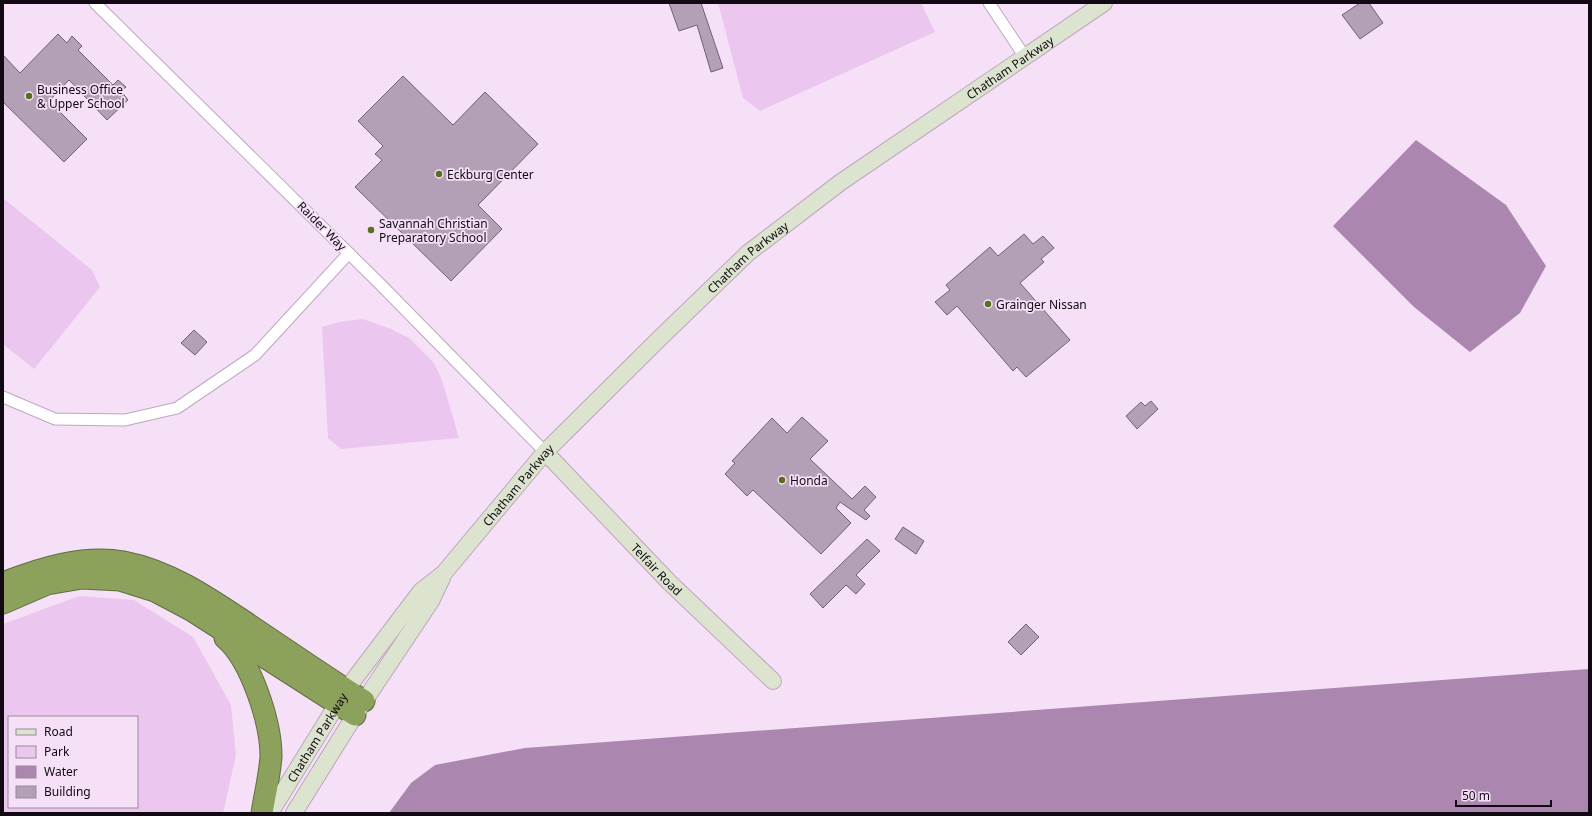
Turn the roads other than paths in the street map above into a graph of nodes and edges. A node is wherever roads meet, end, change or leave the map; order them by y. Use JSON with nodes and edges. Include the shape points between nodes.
{"nodes":[{"id":1,"x":95,"y":3,"type":"edge"},
{"id":2,"x":989,"y":3,"type":"edge"},
{"id":3,"x":1104,"y":3,"type":"edge"},
{"id":4,"x":1026,"y":57,"type":"junction"},
{"id":5,"x":349,"y":253,"type":"junction"},
{"id":6,"x":3,"y":397,"type":"edge"},
{"id":7,"x":545,"y":452,"type":"junction"},
{"id":8,"x":444,"y":572,"type":"junction"},
{"id":9,"x":3,"y":582,"type":"edge"},
{"id":10,"x":3,"y":603,"type":"edge"},
{"id":11,"x":191,"y":610,"type":"junction"},
{"id":12,"x":773,"y":681,"type":"dead end"},
{"id":13,"x":342,"y":697,"type":"junction"},
{"id":14,"x":359,"y":708,"type":"junction"},
{"id":15,"x":262,"y":813,"type":"edge"},
{"id":16,"x":270,"y":813,"type":"edge"},
{"id":17,"x":294,"y":813,"type":"edge"}],
"edges":[{"from":1,"to":5,"type":"street","name":"Raider Way"},
{"from":2,"to":4,"type":"street"},
{"from":3,"to":4,"type":"main road","name":"Chatham Parkway"},
{"from":4,"to":7,"type":"main road","name":"Chatham Parkway","via":[[841,182],[748,253]]},
{"from":5,"to":6,"type":"street","via":[[255,355],[177,408],[125,420],[55,419]]},
{"from":5,"to":7,"type":"street","name":"Raider Way"},
{"from":7,"to":8,"type":"main road","name":"Chatham Parkway"},
{"from":7,"to":12,"type":"main road","name":"Telfair Road","via":[[669,582]]},
{"from":8,"to":13,"type":"main road","name":"Chatham Parkway","via":[[421,591]]},
{"from":8,"to":14,"type":"main road","name":"Chatham Parkway","via":[[431,601]]},
{"from":9,"to":13,"type":"highway","via":[[47,567],[98,560],[124,562],[155,571],[215,602]]},
{"from":10,"to":11,"type":"highway","via":[[47,584],[82,578],[120,580],[134,584],[155,591]]},
{"from":11,"to":13,"type":"highway"},
{"from":11,"to":15,"type":"highway","via":[[228,640],[246,666],[265,711],[271,755]]},
{"from":13,"to":14,"type":"highway"},
{"from":13,"to":16,"type":"main road","name":"Chatham Parkway"},
{"from":14,"to":17,"type":"main road","name":"Chatham Parkway"}]}
